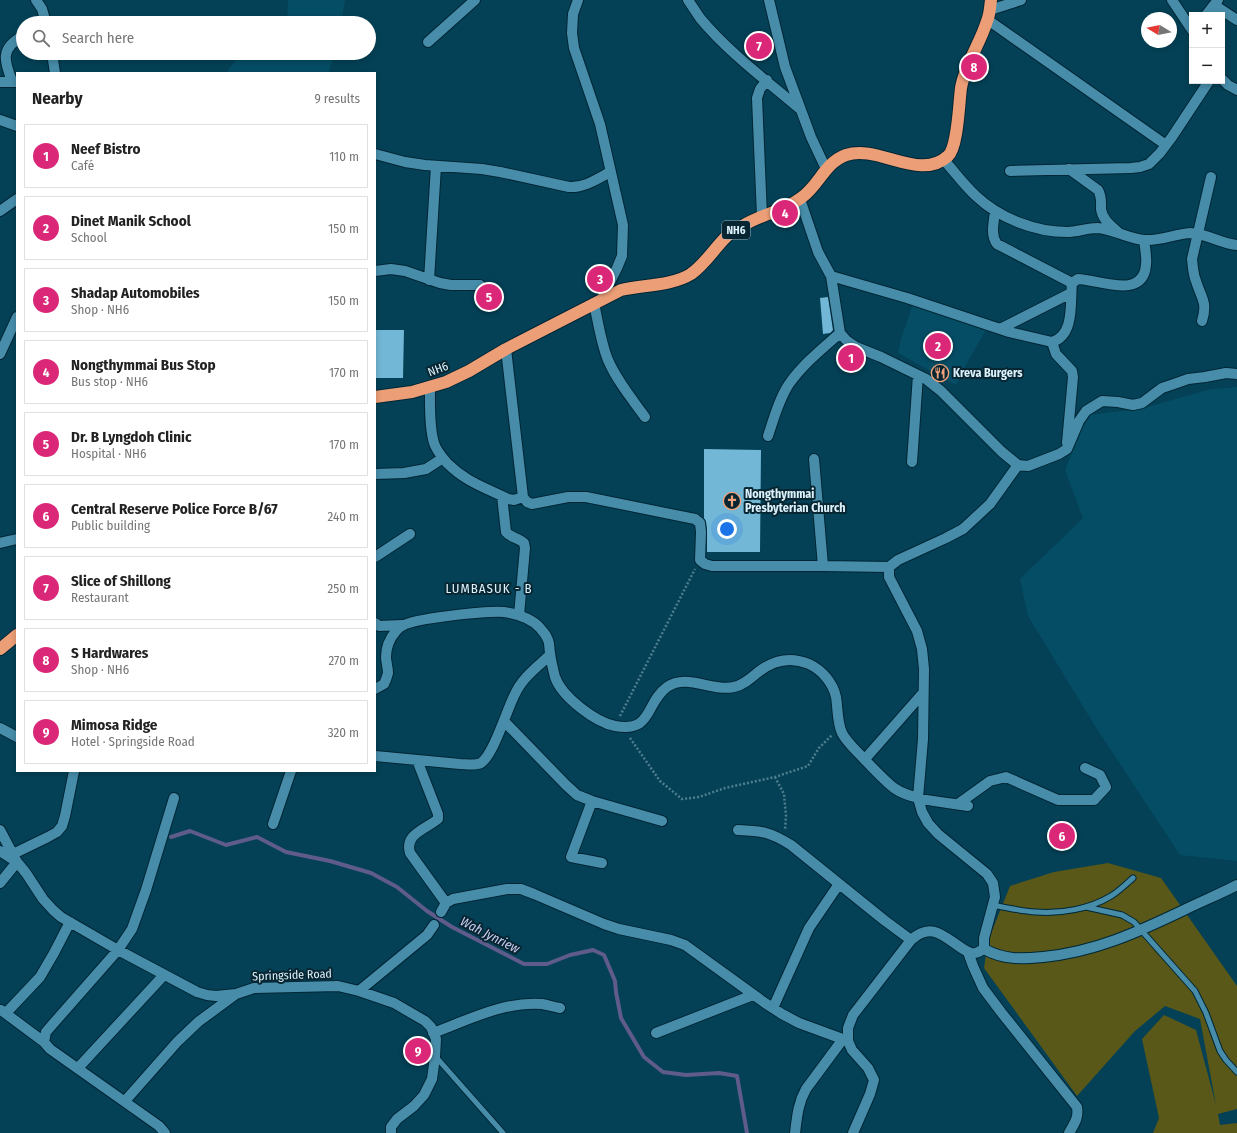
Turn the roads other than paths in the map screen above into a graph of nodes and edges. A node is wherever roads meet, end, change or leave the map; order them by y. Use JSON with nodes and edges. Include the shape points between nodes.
{"nodes":[{"id":1,"x":36,"y":0,"type":"edge"},
{"id":2,"x":475,"y":0,"type":"edge"},
{"id":3,"x":578,"y":0,"type":"edge"},
{"id":4,"x":688,"y":0,"type":"edge"},
{"id":5,"x":769,"y":0,"type":"edge"},
{"id":6,"x":1021,"y":0,"type":"edge"},
{"id":7,"x":1172,"y":0,"type":"edge"},
{"id":8,"x":1216,"y":2,"type":"edge"},
{"id":9,"x":990,"y":10,"type":"edge"},
{"id":10,"x":1208,"y":12,"type":"edge"},
{"id":11,"x":44,"y":16,"type":"edge"},
{"id":12,"x":1237,"y":20,"type":"edge"},
{"id":13,"x":1189,"y":26,"type":"edge"},
{"id":14,"x":16,"y":40,"type":"edge"},
{"id":15,"x":428,"y":42,"type":"dead end"},
{"id":16,"x":53,"y":60,"type":"edge"},
{"id":17,"x":55,"y":72,"type":"edge"},
{"id":18,"x":767,"y":80,"type":"junction"},
{"id":19,"x":14,"y":81,"type":"edge"},
{"id":20,"x":0,"y":82,"type":"edge"},
{"id":21,"x":1225,"y":82,"type":"edge"},
{"id":22,"x":1207,"y":84,"type":"edge"},
{"id":23,"x":1237,"y":90,"type":"edge"},
{"id":24,"x":801,"y":110,"type":"junction"},
{"id":25,"x":0,"y":120,"type":"edge"},
{"id":26,"x":16,"y":126,"type":"edge"},
{"id":27,"x":1166,"y":145,"type":"junction"},
{"id":28,"x":376,"y":154,"type":"edge"},
{"id":29,"x":943,"y":159,"type":"junction"},
{"id":30,"x":436,"y":166,"type":"junction"},
{"id":31,"x":826,"y":169,"type":"junction"},
{"id":32,"x":1069,"y":169,"type":"junction"},
{"id":33,"x":1010,"y":171,"type":"dead end"},
{"id":34,"x":610,"y":172,"type":"junction"},
{"id":35,"x":1211,"y":177,"type":"dead end"},
{"id":36,"x":16,"y":199,"type":"edge"},
{"id":37,"x":800,"y":199,"type":"junction"},
{"id":38,"x":0,"y":211,"type":"edge"},
{"id":39,"x":995,"y":211,"type":"junction"},
{"id":40,"x":762,"y":216,"type":"junction"},
{"id":41,"x":1119,"y":233,"type":"junction"},
{"id":42,"x":1199,"y":234,"type":"junction"},
{"id":43,"x":1144,"y":240,"type":"junction"},
{"id":44,"x":1237,"y":245,"type":"edge"},
{"id":45,"x":376,"y":271,"type":"edge"},
{"id":46,"x":831,"y":276,"type":"junction"},
{"id":47,"x":429,"y":280,"type":"junction"},
{"id":48,"x":480,"y":285,"type":"dead end"},
{"id":49,"x":1072,"y":288,"type":"junction"},
{"id":50,"x":598,"y":302,"type":"junction"},
{"id":51,"x":16,"y":319,"type":"edge"},
{"id":52,"x":1202,"y":321,"type":"dead end"},
{"id":53,"x":1000,"y":329,"type":"junction"},
{"id":54,"x":840,"y":333,"type":"junction"},
{"id":55,"x":1052,"y":342,"type":"junction"},
{"id":56,"x":506,"y":349,"type":"junction"},
{"id":57,"x":0,"y":354,"type":"edge"},
{"id":58,"x":1237,"y":374,"type":"edge"},
{"id":59,"x":918,"y":375,"type":"junction"},
{"id":60,"x":430,"y":387,"type":"junction"},
{"id":61,"x":376,"y":397,"type":"edge"},
{"id":62,"x":645,"y":417,"type":"dead end"},
{"id":63,"x":768,"y":436,"type":"dead end"},
{"id":64,"x":1067,"y":449,"type":"junction"},
{"id":65,"x":443,"y":458,"type":"junction"},
{"id":66,"x":814,"y":459,"type":"dead end"},
{"id":67,"x":912,"y":462,"type":"dead end"},
{"id":68,"x":1018,"y":465,"type":"junction"},
{"id":69,"x":376,"y":474,"type":"edge"},
{"id":70,"x":502,"y":496,"type":"junction"},
{"id":71,"x":523,"y":497,"type":"junction"},
{"id":72,"x":410,"y":534,"type":"dead end"},
{"id":73,"x":16,"y":539,"type":"edge"},
{"id":74,"x":0,"y":543,"type":"edge"},
{"id":75,"x":376,"y":556,"type":"edge"},
{"id":76,"x":824,"y":566,"type":"junction"},
{"id":77,"x":889,"y":568,"type":"junction"},
{"id":78,"x":519,"y":615,"type":"junction"},
{"id":79,"x":376,"y":624,"type":"edge"},
{"id":80,"x":402,"y":625,"type":"junction"},
{"id":81,"x":16,"y":636,"type":"edge"},
{"id":82,"x":0,"y":649,"type":"edge"},
{"id":83,"x":550,"y":655,"type":"junction"},
{"id":84,"x":376,"y":688,"type":"edge"},
{"id":85,"x":923,"y":693,"type":"junction"},
{"id":86,"x":504,"y":721,"type":"junction"},
{"id":87,"x":0,"y":728,"type":"edge"},
{"id":88,"x":16,"y":736,"type":"edge"},
{"id":89,"x":376,"y":756,"type":"edge"},
{"id":90,"x":865,"y":759,"type":"junction"},
{"id":91,"x":417,"y":760,"type":"junction"},
{"id":92,"x":1085,"y":768,"type":"dead end"},
{"id":93,"x":74,"y":772,"type":"edge"},
{"id":94,"x":291,"y":772,"type":"edge"},
{"id":95,"x":174,"y":798,"type":"dead end"},
{"id":96,"x":918,"y":798,"type":"junction"},
{"id":97,"x":592,"y":801,"type":"junction"},
{"id":98,"x":662,"y":821,"type":"dead end"},
{"id":99,"x":273,"y":824,"type":"dead end"},
{"id":100,"x":0,"y":830,"type":"edge"},
{"id":101,"x":738,"y":830,"type":"dead end"},
{"id":102,"x":0,"y":851,"type":"edge"},
{"id":103,"x":15,"y":858,"type":"junction"},
{"id":104,"x":602,"y":863,"type":"dead end"},
{"id":105,"x":1133,"y":878,"type":"dead end"},
{"id":106,"x":0,"y":883,"type":"edge"},
{"id":107,"x":839,"y":884,"type":"junction"},
{"id":108,"x":1237,"y":885,"type":"edge"},
{"id":109,"x":993,"y":904,"type":"junction"},
{"id":110,"x":1086,"y":907,"type":"junction"},
{"id":111,"x":70,"y":922,"type":"junction"},
{"id":112,"x":434,"y":925,"type":"dead end"},
{"id":113,"x":1141,"y":930,"type":"junction"},
{"id":114,"x":911,"y":940,"type":"junction"},
{"id":115,"x":984,"y":949,"type":"junction"},
{"id":116,"x":118,"y":950,"type":"junction"},
{"id":117,"x":968,"y":952,"type":"junction"},
{"id":118,"x":164,"y":975,"type":"junction"},
{"id":119,"x":359,"y":991,"type":"junction"},
{"id":120,"x":236,"y":994,"type":"junction"},
{"id":121,"x":753,"y":995,"type":"junction"},
{"id":122,"x":560,"y":1008,"type":"dead end"},
{"id":123,"x":773,"y":1008,"type":"junction"},
{"id":124,"x":3,"y":1011,"type":"edge"},
{"id":125,"x":433,"y":1033,"type":"junction"},
{"id":126,"x":656,"y":1033,"type":"dead end"},
{"id":127,"x":845,"y":1040,"type":"junction"},
{"id":128,"x":44,"y":1042,"type":"junction"},
{"id":129,"x":435,"y":1057,"type":"junction"},
{"id":130,"x":78,"y":1068,"type":"junction"},
{"id":131,"x":1237,"y":1072,"type":"edge"},
{"id":132,"x":125,"y":1101,"type":"junction"},
{"id":133,"x":159,"y":1131,"type":"edge"},
{"id":134,"x":391,"y":1133,"type":"edge"},
{"id":135,"x":504,"y":1133,"type":"edge"},
{"id":136,"x":795,"y":1133,"type":"edge"},
{"id":137,"x":852,"y":1133,"type":"edge"},
{"id":138,"x":1069,"y":1133,"type":"edge"}],
"edges":[{"from":1,"to":11,"type":"street"},
{"from":2,"to":15,"type":"street"},
{"from":3,"to":34,"type":"street","via":[[572,33],[574,48],[600,124]]},
{"from":4,"to":18,"type":"street","via":[[717,35]]},
{"from":5,"to":24,"type":"street","via":[[785,67]]},
{"from":6,"to":9,"type":"street"},
{"from":7,"to":13,"type":"street"},
{"from":8,"to":10,"type":"street"},
{"from":8,"to":12,"type":"street"},
{"from":9,"to":27,"type":"street"},
{"from":9,"to":29,"type":"highway","via":[[964,75],[954,143],[950,154]]},
{"from":14,"to":19,"type":"street","via":[[5,54],[6,67]]},
{"from":16,"to":17,"type":"street"},
{"from":18,"to":24,"type":"street"},
{"from":18,"to":40,"type":"street","via":[[760,89],[758,98]]},
{"from":19,"to":20,"type":"street"},
{"from":21,"to":23,"type":"street"},
{"from":22,"to":27,"type":"street"},
{"from":24,"to":31,"type":"street"},
{"from":25,"to":26,"type":"street"},
{"from":27,"to":32,"type":"street","via":[[1149,164],[1140,167]]},
{"from":28,"to":30,"type":"street","via":[[405,162]]},
{"from":29,"to":31,"type":"highway","name":"NH6","number":"NH6","via":[[930,164],[912,164],[861,153],[847,155]]},
{"from":29,"to":39,"type":"street","via":[[975,196]]},
{"from":30,"to":34,"type":"street","via":[[482,169],[576,188]]},
{"from":30,"to":47,"type":"street"},
{"from":31,"to":37,"type":"highway","name":"NH6","number":"NH6","via":[[810,192]]},
{"from":32,"to":33,"type":"street"},
{"from":32,"to":41,"type":"street","via":[[1098,190],[1101,195],[1103,217]]},
{"from":34,"to":50,"type":"street","via":[[623,225],[622,256]]},
{"from":35,"to":42,"type":"street"},
{"from":36,"to":38,"type":"street"},
{"from":37,"to":40,"type":"highway","name":"NH6","number":"NH6"},
{"from":37,"to":46,"type":"street","via":[[818,252]]},
{"from":39,"to":41,"type":"street","via":[[1015,221],[1048,230],[1067,232],[1098,228]]},
{"from":39,"to":49,"type":"street","via":[[992,235],[997,244]]},
{"from":40,"to":50,"type":"highway","name":"NH6","number":"NH6","via":[[727,236],[703,264],[690,274],[673,281],[621,290]]},
{"from":41,"to":43,"type":"street"},
{"from":42,"to":43,"type":"street","via":[[1189,233]]},
{"from":42,"to":44,"type":"street"},
{"from":42,"to":52,"type":"street","via":[[1192,259],[1196,283],[1204,302]]},
{"from":43,"to":49,"type":"street","via":[[1147,264],[1139,282],[1121,286],[1078,279]]},
{"from":45,"to":47,"type":"street","via":[[405,271]]},
{"from":46,"to":53,"type":"street"},
{"from":46,"to":54,"type":"street"},
{"from":47,"to":48,"type":"street","via":[[440,284]]},
{"from":49,"to":53,"type":"street"},
{"from":49,"to":55,"type":"street","via":[[1068,324],[1062,336]]},
{"from":50,"to":56,"type":"highway","name":"NH6","number":"NH6"},
{"from":50,"to":62,"type":"street","via":[[603,344],[608,359],[615,375]]},
{"from":51,"to":57,"type":"street"},
{"from":53,"to":55,"type":"street"},
{"from":54,"to":59,"type":"street","via":[[856,348]]},
{"from":54,"to":63,"type":"street","via":[[811,359],[789,385]]},
{"from":55,"to":64,"type":"street","via":[[1056,354],[1072,371],[1073,377]]},
{"from":56,"to":60,"type":"highway","name":"NH6","number":"NH6","via":[[469,371]]},
{"from":56,"to":71,"type":"street"},
{"from":58,"to":64,"type":"street","via":[[1226,373],[1188,379],[1162,388],[1142,403],[1134,405],[1102,402],[1086,411]]},
{"from":59,"to":67,"type":"street"},
{"from":59,"to":68,"type":"street","via":[[941,391]]},
{"from":60,"to":61,"type":"highway","name":"NH6","number":"NH6"},
{"from":60,"to":65,"type":"street","via":[[432,434],[434,444]]},
{"from":64,"to":68,"type":"street","via":[[1028,466]]},
{"from":65,"to":69,"type":"street","via":[[418,471]]},
{"from":65,"to":70,"type":"street","via":[[463,477]]},
{"from":66,"to":76,"type":"street"},
{"from":68,"to":77,"type":"street","via":[[990,504],[963,529],[898,560]]},
{"from":70,"to":71,"type":"street","via":[[514,500]]},
{"from":70,"to":78,"type":"street","via":[[506,532],[522,541],[525,548]]},
{"from":71,"to":76,"type":"street","via":[[532,504],[568,497],[586,497],[695,519],[700,523],[700,560],[712,566]]},
{"from":72,"to":75,"type":"street"},
{"from":73,"to":74,"type":"street"},
{"from":76,"to":77,"type":"street"},
{"from":77,"to":85,"type":"street","via":[[889,577],[916,631],[922,649]]},
{"from":78,"to":80,"type":"street","via":[[504,612],[474,613]]},
{"from":78,"to":83,"type":"street","via":[[540,628],[548,639]]},
{"from":79,"to":80,"type":"street","via":[[379,626]]},
{"from":80,"to":84,"type":"street","via":[[394,633],[387,647],[388,675],[384,684]]},
{"from":81,"to":82,"type":"highway"},
{"from":83,"to":86,"type":"street","via":[[524,680],[515,693]]},
{"from":83,"to":90,"type":"street","via":[[556,678],[573,702],[604,723],[627,727],[639,725],[665,688],[674,683],[731,688],[740,686],[774,662],[796,661],[809,664],[821,672],[830,683],[836,696],[843,734]]},
{"from":85,"to":90,"type":"street"},
{"from":85,"to":96,"type":"street","via":[[923,739]]},
{"from":86,"to":91,"type":"street","via":[[489,754],[481,763],[473,765]]},
{"from":86,"to":97,"type":"street","via":[[566,785],[577,795]]},
{"from":87,"to":88,"type":"street"},
{"from":89,"to":91,"type":"street"},
{"from":90,"to":96,"type":"street","via":[[894,787]]},
{"from":91,"to":121,"type":"street","via":[[438,819],[413,835],[409,848],[443,907],[452,899],[507,889],[521,889],[604,924],[685,945]]},
{"from":92,"to":96,"type":"street","via":[[1100,775],[1106,787],[1094,800],[1058,800],[1006,777],[990,781],[963,805]]},
{"from":93,"to":103,"type":"street","via":[[62,826],[57,832]]},
{"from":94,"to":99,"type":"street"},
{"from":95,"to":116,"type":"street","via":[[132,929]]},
{"from":96,"to":109,"type":"street","via":[[928,823],[987,874],[993,884]]},
{"from":97,"to":98,"type":"street"},
{"from":97,"to":104,"type":"street","via":[[571,857]]},
{"from":100,"to":103,"type":"street"},
{"from":101,"to":107,"type":"street","via":[[763,831],[776,836]]},
{"from":102,"to":103,"type":"street","name":"Springside Road"},
{"from":103,"to":106,"type":"street"},
{"from":103,"to":111,"type":"street","name":"Springside Road","via":[[48,904]]},
{"from":105,"to":110,"type":"lane","via":[[1101,902]]},
{"from":107,"to":114,"type":"street"},
{"from":107,"to":123,"type":"street","via":[[809,928]]},
{"from":108,"to":113,"type":"street"},
{"from":109,"to":110,"type":"lane","via":[[1037,913]]},
{"from":109,"to":115,"type":"street","via":[[984,938]]},
{"from":110,"to":113,"type":"lane","via":[[1122,915]]},
{"from":111,"to":116,"type":"street","name":"Springside Road"},
{"from":111,"to":124,"type":"street","via":[[40,977]]},
{"from":112,"to":119,"type":"street","via":[[427,935]]},
{"from":113,"to":115,"type":"street","via":[[1088,950],[1053,956],[1009,958],[994,955]]},
{"from":113,"to":131,"type":"lane","via":[[1195,991],[1220,1051]]},
{"from":114,"to":117,"type":"street","via":[[926,931],[936,932]]},
{"from":114,"to":127,"type":"street","via":[[853,1015]]},
{"from":115,"to":117,"type":"street","via":[[975,953]]},
{"from":116,"to":118,"type":"street","name":"Springside Road"},
{"from":116,"to":128,"type":"street","via":[[46,1032]]},
{"from":117,"to":138,"type":"street","via":[[983,988],[1077,1108],[1078,1114]]},
{"from":118,"to":120,"type":"street","name":"Springside Road","via":[[207,995]]},
{"from":118,"to":130,"type":"street"},
{"from":119,"to":120,"type":"street","name":"Springside Road","via":[[338,986],[319,986],[254,988]]},
{"from":119,"to":125,"type":"street","name":"Springside Road","via":[[409,1011],[425,1021]]},
{"from":120,"to":132,"type":"street","via":[[198,1022],[178,1041]]},
{"from":121,"to":123,"type":"street"},
{"from":121,"to":126,"type":"street"},
{"from":122,"to":125,"type":"street","via":[[543,1004],[518,1004]]},
{"from":123,"to":127,"type":"street","via":[[799,1023]]},
{"from":124,"to":128,"type":"street"},
{"from":125,"to":129,"type":"street","via":[[436,1039]]},
{"from":127,"to":136,"type":"street","via":[[801,1097]]},
{"from":127,"to":137,"type":"street","via":[[868,1068],[874,1080]]},
{"from":128,"to":130,"type":"street"},
{"from":129,"to":134,"type":"street","via":[[432,1079],[424,1095],[397,1119],[391,1127]]},
{"from":129,"to":135,"type":"lane"},
{"from":130,"to":132,"type":"street"},
{"from":132,"to":133,"type":"street"}]}
